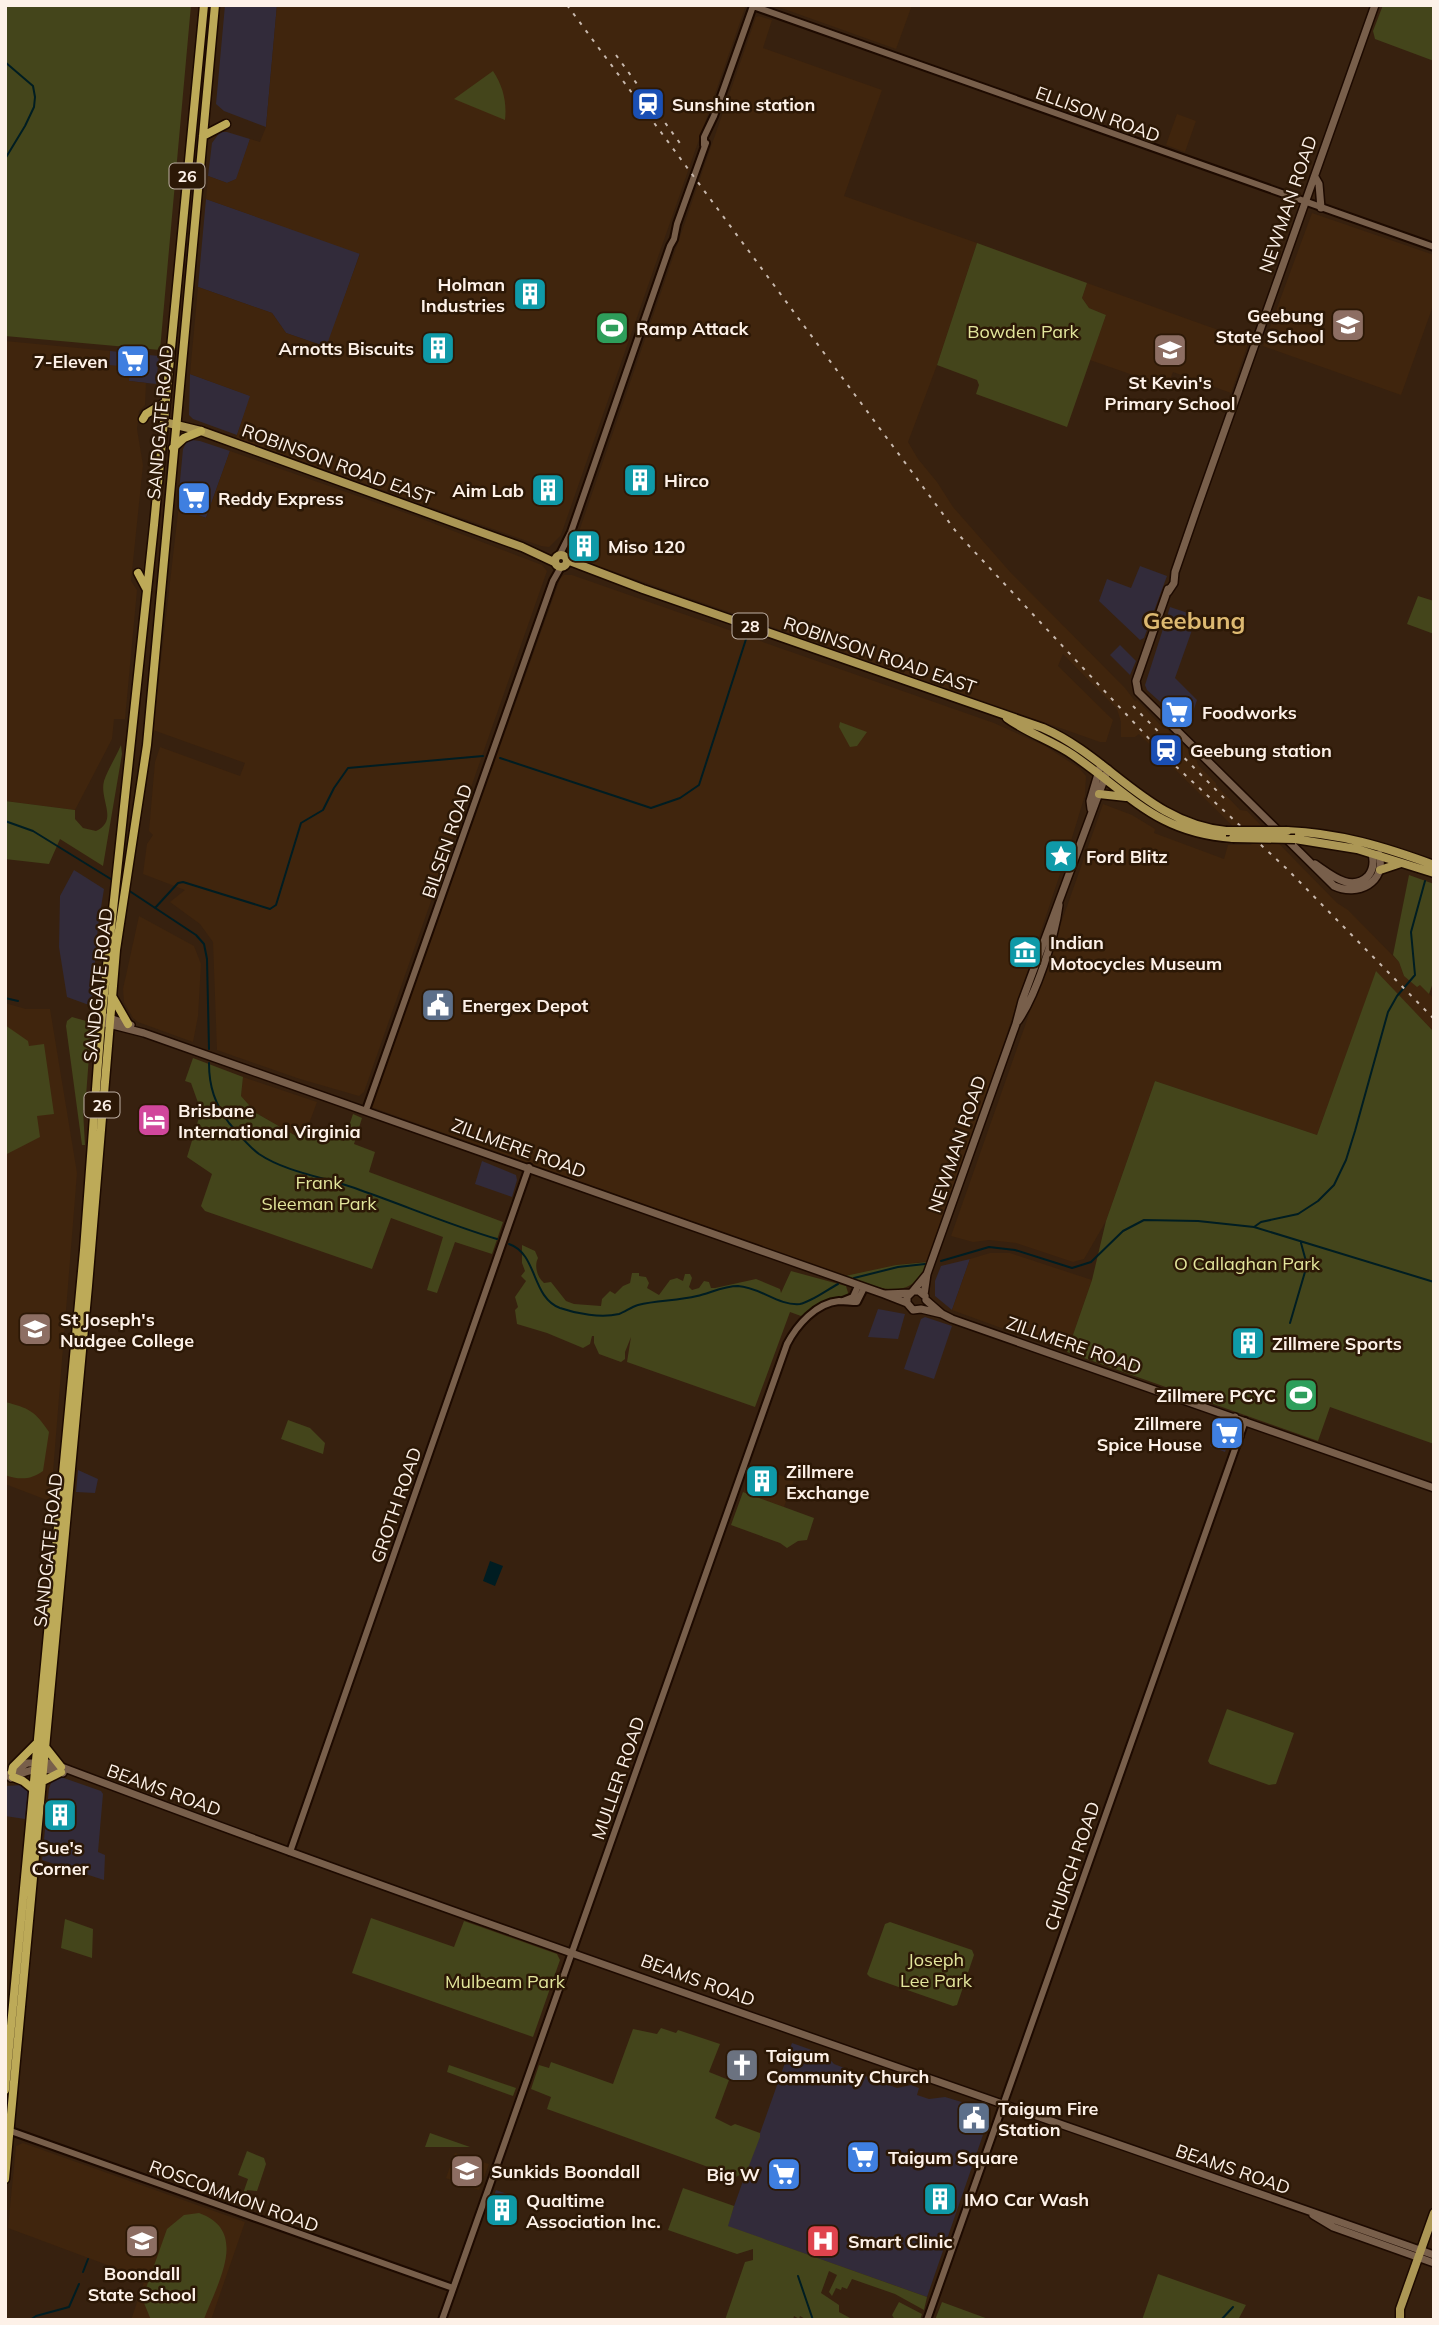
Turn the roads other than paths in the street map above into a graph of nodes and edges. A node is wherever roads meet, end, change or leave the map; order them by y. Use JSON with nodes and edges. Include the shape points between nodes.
{"nodes":[{"id":1,"x":204,"y":5,"type":"edge"},
{"id":2,"x":215,"y":5,"type":"edge"},
{"id":3,"x":1375,"y":5,"type":"edge"},
{"id":4,"x":753,"y":6,"type":"edge"},
{"id":5,"x":226,"y":124,"type":"dead end"},
{"id":6,"x":203,"y":136,"type":"junction"},
{"id":7,"x":1315,"y":177,"type":"junction"},
{"id":8,"x":1306,"y":202,"type":"junction"},
{"id":9,"x":1321,"y":208,"type":"junction"},
{"id":10,"x":1434,"y":247,"type":"edge"},
{"id":11,"x":166,"y":402,"type":"junction"},
{"id":12,"x":142,"y":419,"type":"dead end"},
{"id":13,"x":164,"y":422,"type":"junction"},
{"id":14,"x":176,"y":424,"type":"junction"},
{"id":15,"x":201,"y":431,"type":"junction"},
{"id":16,"x":173,"y":448,"type":"junction"},
{"id":17,"x":561,"y":561,"type":"junction"},
{"id":18,"x":138,"y":573,"type":"dead end"},
{"id":19,"x":147,"y":590,"type":"junction"},
{"id":20,"x":1004,"y":716,"type":"junction"},
{"id":21,"x":1105,"y":767,"type":"junction"},
{"id":22,"x":1101,"y":777,"type":"junction"},
{"id":23,"x":1099,"y":794,"type":"junction"},
{"id":24,"x":1126,"y":797,"type":"junction"},
{"id":25,"x":1091,"y":810,"type":"junction"},
{"id":26,"x":1370,"y":843,"type":"junction"},
{"id":27,"x":1376,"y":855,"type":"junction"},
{"id":28,"x":1307,"y":859,"type":"junction"},
{"id":29,"x":1401,"y":863,"type":"junction"},
{"id":30,"x":1434,"y":865,"type":"edge"},
{"id":31,"x":1380,"y":870,"type":"junction"},
{"id":32,"x":1434,"y":873,"type":"edge"},
{"id":33,"x":118,"y":897,"type":"junction"},
{"id":34,"x":112,"y":996,"type":"junction"},
{"id":35,"x":105,"y":1020,"type":"junction"},
{"id":36,"x":128,"y":1024,"type":"junction"},
{"id":37,"x":144,"y":1033,"type":"junction"},
{"id":38,"x":366,"y":1110,"type":"junction"},
{"id":39,"x":529,"y":1167,"type":"junction"},
{"id":40,"x":927,"y":1274,"type":"junction"},
{"id":41,"x":861,"y":1287,"type":"junction"},
{"id":42,"x":912,"y":1292,"type":"junction"},
{"id":43,"x":884,"y":1294,"type":"junction"},
{"id":44,"x":925,"y":1297,"type":"junction"},
{"id":45,"x":907,"y":1303,"type":"junction"},
{"id":46,"x":921,"y":1309,"type":"junction"},
{"id":47,"x":942,"y":1314,"type":"junction"},
{"id":48,"x":1235,"y":1418,"type":"junction"},
{"id":49,"x":1245,"y":1421,"type":"junction"},
{"id":50,"x":1240,"y":1436,"type":"junction"},
{"id":51,"x":1434,"y":1488,"type":"edge"},
{"id":52,"x":37,"y":1743,"type":"junction"},
{"id":53,"x":46,"y":1748,"type":"junction"},
{"id":54,"x":40,"y":1765,"type":"junction"},
{"id":55,"x":61,"y":1769,"type":"junction"},
{"id":56,"x":9,"y":1776,"type":"edge"},
{"id":57,"x":43,"y":1781,"type":"junction"},
{"id":58,"x":33,"y":1789,"type":"junction"},
{"id":59,"x":290,"y":1852,"type":"junction"},
{"id":60,"x":571,"y":1951,"type":"junction"},
{"id":61,"x":5,"y":2090,"type":"edge"},
{"id":62,"x":1003,"y":2104,"type":"junction"},
{"id":63,"x":8,"y":2130,"type":"edge"},
{"id":64,"x":5,"y":2179,"type":"edge"},
{"id":65,"x":1434,"y":2213,"type":"edge"},
{"id":66,"x":1419,"y":2254,"type":"junction"},
{"id":67,"x":1434,"y":2255,"type":"edge"},
{"id":68,"x":1434,"y":2263,"type":"edge"},
{"id":69,"x":453,"y":2288,"type":"junction"},
{"id":70,"x":1400,"y":2309,"type":"junction"},
{"id":71,"x":442,"y":2320,"type":"edge"},
{"id":72,"x":927,"y":2320,"type":"edge"},
{"id":73,"x":1393,"y":2320,"type":"edge"},
{"id":74,"x":1400,"y":2320,"type":"edge"}],
"edges":[{"from":1,"to":11,"type":"highway","name":"SANDGATE ROAD","number":"26"},
{"from":2,"to":6,"type":"highway","name":"SANDGATE ROAD","number":"26"},
{"from":3,"to":7,"type":"main road","name":"NEWMAN ROAD"},
{"from":4,"to":8,"type":"street","name":"ELLISON ROAD"},
{"from":4,"to":17,"type":"street","name":"BILSEN ROAD"},
{"from":5,"to":6,"type":"highway"},
{"from":6,"to":14,"type":"highway","name":"SANDGATE ROAD","number":"26"},
{"from":7,"to":8,"type":"main road","name":"NEWMAN ROAD"},
{"from":7,"to":9,"type":"main road"},
{"from":8,"to":9,"type":"street","name":"ELLISON ROAD"},
{"from":8,"to":28,"type":"main road","name":"NEWMAN ROAD","via":[[1136,687]]},
{"from":9,"to":10,"type":"street","name":"ELLISON ROAD"},
{"from":11,"to":12,"type":"highway"},
{"from":11,"to":13,"type":"highway","name":"SANDGATE ROAD","number":"26"},
{"from":13,"to":14,"type":"main road","name":"ROBINSON ROAD EAST","number":"28"},
{"from":13,"to":19,"type":"highway","name":"SANDGATE ROAD","number":"26"},
{"from":14,"to":15,"type":"main road","name":"ROBINSON ROAD EAST","number":"28"},
{"from":14,"to":16,"type":"highway","name":"SANDGATE ROAD","number":"26"},
{"from":15,"to":16,"type":"highway"},
{"from":15,"to":17,"type":"main road","name":"ROBINSON ROAD EAST","number":"28"},
{"from":16,"to":33,"type":"highway","name":"SANDGATE ROAD","number":"26","via":[[146,754],[125,880]]},
{"from":17,"to":20,"type":"main road","name":"ROBINSON ROAD EAST","number":"28"},
{"from":17,"to":38,"type":"street","name":"BILSEN ROAD"},
{"from":18,"to":19,"type":"highway"},
{"from":19,"to":33,"type":"highway","name":"SANDGATE ROAD","number":"26"},
{"from":20,"to":21,"type":"main road","name":"ROBINSON ROAD EAST","number":"28","via":[[1058,734]]},
{"from":20,"to":22,"type":"main road","name":"ROBINSON ROAD EAST","number":"28","via":[[1062,748]]},
{"from":21,"to":22,"type":"main road","name":"NEWMAN ROAD"},
{"from":21,"to":26,"type":"main road","name":"ROBINSON ROAD EAST","number":"28","bridge":true,"via":[[1174,818],[1199,827],[1333,835]]},
{"from":22,"to":23,"type":"main road","name":"NEWMAN ROAD"},
{"from":22,"to":24,"type":"main road","name":"ROBINSON ROAD EAST","number":"28"},
{"from":22,"to":25,"type":"main road","name":"NEWMAN ROAD"},
{"from":23,"to":24,"type":"main road"},
{"from":23,"to":25,"type":"main road","name":"NEWMAN ROAD"},
{"from":24,"to":27,"type":"main road","name":"ROBINSON ROAD EAST","number":"28","bridge":true,"via":[[1172,825],[1203,834],[1329,843]]},
{"from":25,"to":40,"type":"main road","name":"NEWMAN ROAD","via":[[1035,986],[1016,1024]]},
{"from":26,"to":27,"type":"main road"},
{"from":26,"to":30,"type":"main road","number":"28"},
{"from":27,"to":28,"type":"main road","via":[[1366,878],[1353,883],[1337,879]]},
{"from":27,"to":29,"type":"main road","number":"28"},
{"from":27,"to":31,"type":"main road"},
{"from":28,"to":31,"type":"main road","via":[[1330,884],[1345,891],[1368,886]]},
{"from":29,"to":31,"type":"main road"},
{"from":29,"to":32,"type":"main road","number":"28"},
{"from":33,"to":34,"type":"highway","name":"SANDGATE ROAD","number":"26"},
{"from":33,"to":35,"type":"highway","name":"SANDGATE ROAD","number":"26"},
{"from":34,"to":35,"type":"highway","name":"SANDGATE ROAD","number":"26"},
{"from":34,"to":36,"type":"highway"},
{"from":35,"to":36,"type":"main road","name":"ZILLMERE ROAD"},
{"from":35,"to":37,"type":"main road","name":"ZILLMERE ROAD"},
{"from":35,"to":52,"type":"highway","name":"SANDGATE ROAD","number":"26"},
{"from":35,"to":53,"type":"highway","name":"SANDGATE ROAD","number":"26","via":[[86,1311]]},
{"from":36,"to":37,"type":"main road","name":"ZILLMERE ROAD"},
{"from":37,"to":38,"type":"main road","name":"ZILLMERE ROAD"},
{"from":38,"to":39,"type":"main road","name":"ZILLMERE ROAD"},
{"from":39,"to":41,"type":"main road","name":"ZILLMERE ROAD"},
{"from":39,"to":59,"type":"street","name":"GROTH ROAD"},
{"from":40,"to":42,"type":"main road","name":"NEWMAN ROAD"},
{"from":40,"to":44,"type":"main road","name":"NEWMAN ROAD"},
{"from":41,"to":43,"type":"main road","name":"ZILLMERE ROAD"},
{"from":41,"to":60,"type":"street","name":"MULLER ROAD","via":[[857,1302],[822,1307],[802,1321],[785,1349]]},
{"from":42,"to":43,"type":"main road","name":"ZILLMERE ROAD"},
{"from":42,"to":44,"type":"main road"},
{"from":42,"to":45,"type":"main road"},
{"from":43,"to":45,"type":"main road","name":"ZILLMERE ROAD"},
{"from":44,"to":46,"type":"main road"},
{"from":44,"to":47,"type":"main road","name":"ZILLMERE ROAD"},
{"from":45,"to":46,"type":"main road","via":[[913,1310]]},
{"from":46,"to":47,"type":"main road","name":"ZILLMERE ROAD"},
{"from":47,"to":48,"type":"main road","name":"ZILLMERE ROAD"},
{"from":48,"to":49,"type":"main road","name":"ZILLMERE ROAD"},
{"from":48,"to":50,"type":"main road"},
{"from":49,"to":50,"type":"street","name":"CHURCH ROAD"},
{"from":49,"to":51,"type":"main road","name":"ZILLMERE ROAD"},
{"from":50,"to":62,"type":"street","name":"CHURCH ROAD"},
{"from":52,"to":54,"type":"highway","name":"SANDGATE ROAD","number":"26"},
{"from":52,"to":56,"type":"highway"},
{"from":53,"to":54,"type":"highway","name":"SANDGATE ROAD","number":"26"},
{"from":53,"to":55,"type":"highway"},
{"from":54,"to":55,"type":"main road","name":"BEAMS ROAD"},
{"from":54,"to":56,"type":"main road","via":[[27,1763]]},
{"from":54,"to":57,"type":"highway","name":"SANDGATE ROAD","number":"26"},
{"from":54,"to":58,"type":"highway","name":"SANDGATE ROAD","number":"26"},
{"from":55,"to":57,"type":"highway"},
{"from":55,"to":59,"type":"main road","name":"BEAMS ROAD"},
{"from":56,"to":58,"type":"highway"},
{"from":57,"to":63,"type":"highway","name":"SANDGATE ROAD","number":"26"},
{"from":58,"to":61,"type":"highway","name":"SANDGATE ROAD","number":"26"},
{"from":59,"to":60,"type":"main road","name":"BEAMS ROAD"},
{"from":60,"to":62,"type":"main road","name":"BEAMS ROAD"},
{"from":60,"to":69,"type":"street","name":"MULLER ROAD"},
{"from":62,"to":66,"type":"main road","name":"BEAMS ROAD","via":[[1309,2213],[1333,2227]]},
{"from":62,"to":72,"type":"street","name":"CHURCH ROAD"},
{"from":63,"to":64,"type":"highway","name":"SANDGATE ROAD","number":"26"},
{"from":63,"to":69,"type":"street","name":"ROSCOMMON ROAD"},
{"from":65,"to":66,"type":"main road"},
{"from":66,"to":67,"type":"main road","name":"BEAMS ROAD"},
{"from":66,"to":68,"type":"main road","name":"BEAMS ROAD"},
{"from":66,"to":70,"type":"main road"},
{"from":69,"to":71,"type":"street","name":"MULLER ROAD"},
{"from":70,"to":73,"type":"main road"},
{"from":70,"to":74,"type":"main road"}]}
